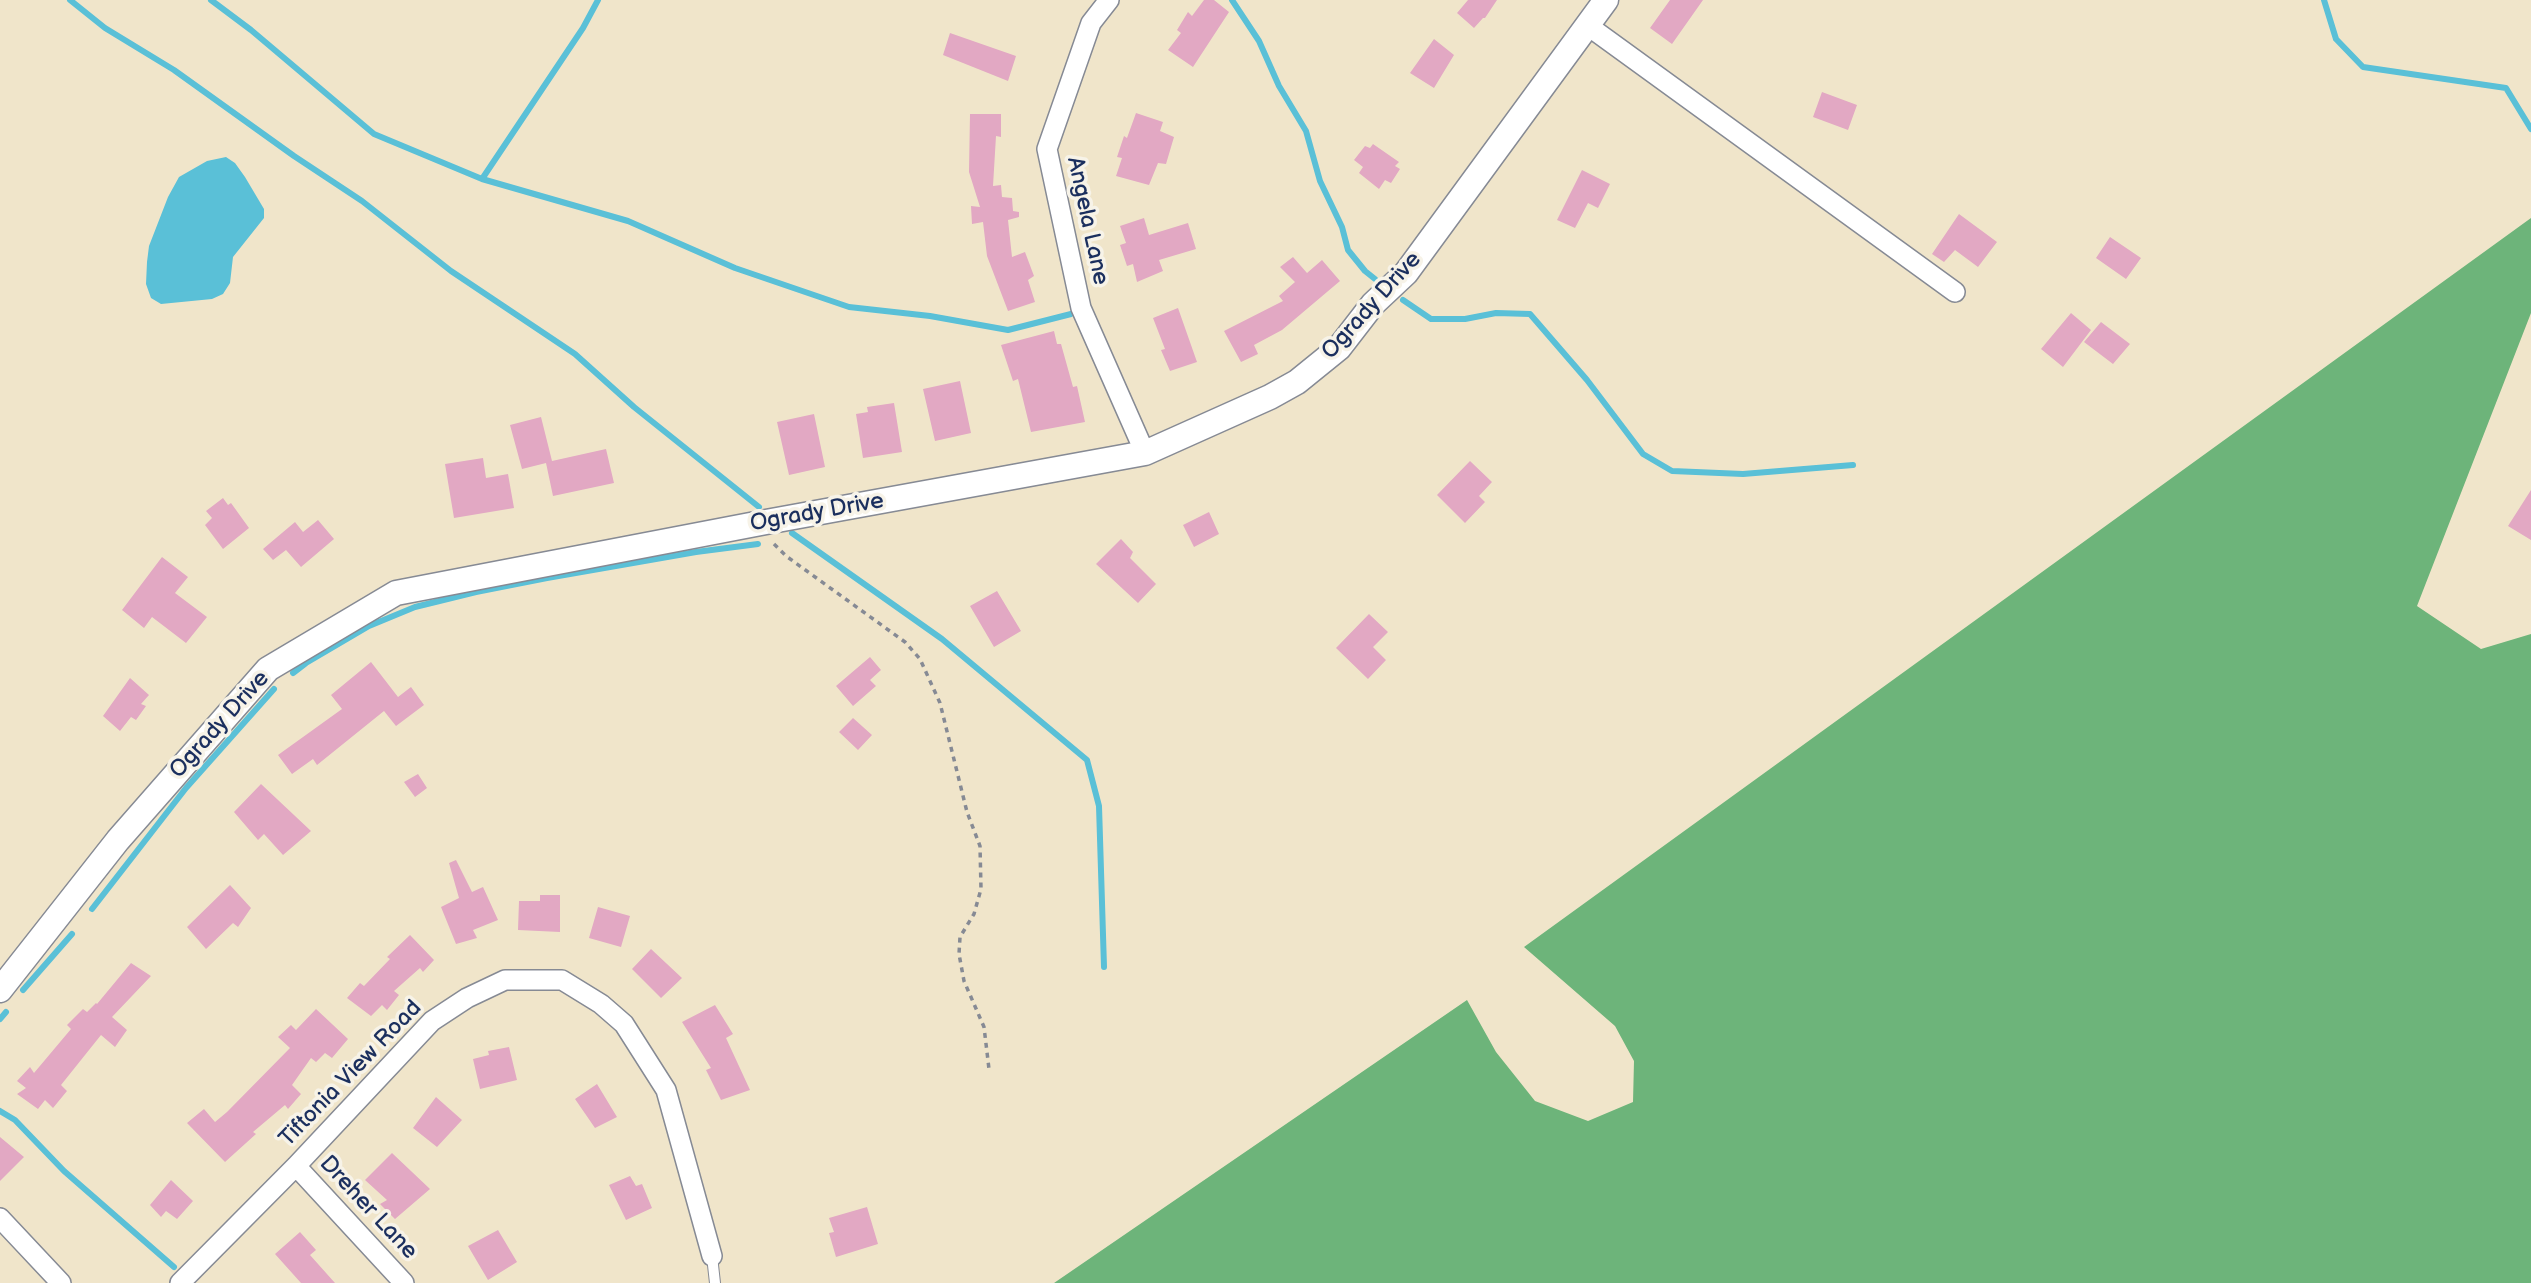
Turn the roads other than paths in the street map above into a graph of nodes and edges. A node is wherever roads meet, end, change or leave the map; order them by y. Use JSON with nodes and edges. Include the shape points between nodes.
{"nodes":[{"id":1,"x":1109,"y":0,"type":"edge"},
{"id":2,"x":1606,"y":0,"type":"edge"},
{"id":3,"x":1587,"y":25,"type":"junction"},
{"id":4,"x":1955,"y":292,"type":"dead end"},
{"id":5,"x":1145,"y":453,"type":"junction"},
{"id":6,"x":0,"y":990,"type":"edge"},
{"id":7,"x":296,"y":1166,"type":"junction"},
{"id":8,"x":0,"y":1218,"type":"edge"},
{"id":9,"x":712,"y":1256,"type":"joint"},
{"id":10,"x":61,"y":1283,"type":"edge"},
{"id":11,"x":180,"y":1283,"type":"edge"},
{"id":12,"x":404,"y":1283,"type":"edge"},
{"id":13,"x":715,"y":1283,"type":"edge"}],
"edges":[{"from":1,"to":5,"type":"street","name":"Angela Lane","via":[[1091,23],[1046,149],[1081,308]]},
{"from":2,"to":3,"type":"street","name":"Ogrady Drive"},
{"from":3,"to":4,"type":"street"},
{"from":3,"to":5,"type":"street","name":"Ogrady Drive","via":[[1406,273],[1373,304],[1339,348],[1270,397]]},
{"from":5,"to":6,"type":"street","name":"Ogrady Drive","via":[[396,593],[268,669],[116,842]]},
{"from":7,"to":9,"type":"street","name":"Tiftonia View Road","via":[[432,1021],[505,980],[562,980],[624,1024],[666,1090]]},
{"from":7,"to":11,"type":"street","name":"Tiftonia View Road"},
{"from":7,"to":12,"type":"street","name":"Dreher Lane"},
{"from":8,"to":10,"type":"street"},
{"from":9,"to":13,"type":"lane"}]}
